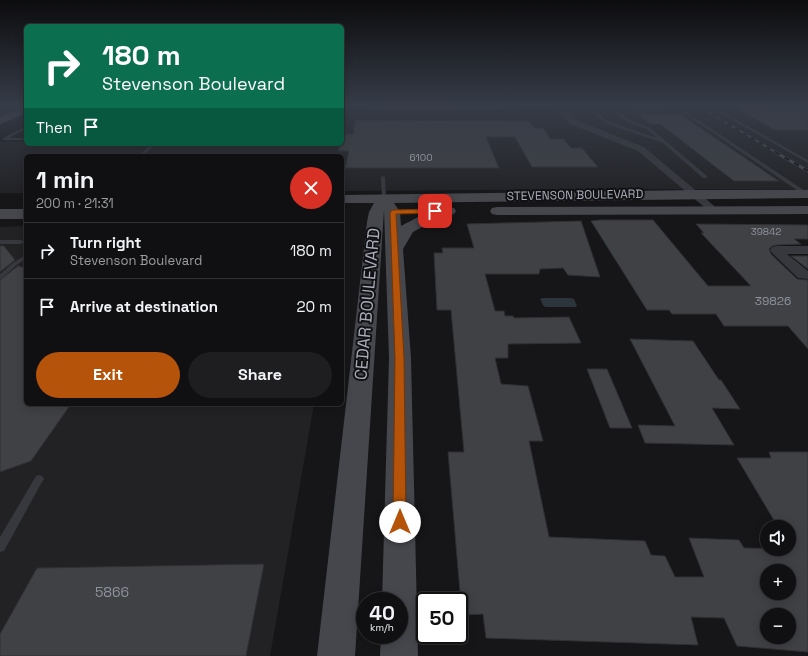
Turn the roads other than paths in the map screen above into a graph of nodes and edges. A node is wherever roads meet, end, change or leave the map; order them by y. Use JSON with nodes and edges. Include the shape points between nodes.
{"nodes":[{"id":1,"x":10,"y":136,"type":"edge"},
{"id":2,"x":607,"y":136,"type":"edge"},
{"id":3,"x":645,"y":136,"type":"edge"},
{"id":4,"x":657,"y":136,"type":"edge"},
{"id":5,"x":720,"y":136,"type":"edge"},
{"id":6,"x":762,"y":136,"type":"edge"},
{"id":7,"x":24,"y":139,"type":"edge"},
{"id":8,"x":664,"y":142,"type":"junction"},
{"id":9,"x":152,"y":146,"type":"edge"},
{"id":10,"x":142,"y":154,"type":"edge"},
{"id":11,"x":808,"y":162,"type":"edge"},
{"id":12,"x":383,"y":176,"type":"dead end"},
{"id":13,"x":705,"y":177,"type":"dead end"},
{"id":14,"x":696,"y":194,"type":"junction"},
{"id":15,"x":807,"y":194,"type":"edge"},
{"id":16,"x":344,"y":199,"type":"edge"},
{"id":17,"x":0,"y":201,"type":"edge"},
{"id":18,"x":24,"y":201,"type":"edge"},
{"id":19,"x":384,"y":207,"type":"junction"},
{"id":20,"x":714,"y":210,"type":"junction"},
{"id":21,"x":808,"y":210,"type":"edge"},
{"id":22,"x":449,"y":211,"type":"junction"},
{"id":23,"x":344,"y":212,"type":"edge"},
{"id":24,"x":0,"y":214,"type":"edge"},
{"id":25,"x":24,"y":214,"type":"edge"},
{"id":26,"x":0,"y":242,"type":"edge"},
{"id":27,"x":21,"y":242,"type":"dead end"},
{"id":28,"x":394,"y":250,"type":"junction"},
{"id":29,"x":808,"y":250,"type":"edge"},
{"id":30,"x":24,"y":258,"type":"edge"},
{"id":31,"x":808,"y":275,"type":"edge"},
{"id":32,"x":0,"y":277,"type":"edge"},
{"id":33,"x":39,"y":479,"type":"dead end"},
{"id":34,"x":0,"y":547,"type":"edge"},
{"id":35,"x":336,"y":656,"type":"edge"},
{"id":36,"x":399,"y":656,"type":"edge"}],
"edges":[{"from":1,"to":7,"type":"lane","via":[[4,139]]},
{"from":2,"to":14,"type":"street","via":[[641,149]]},
{"from":3,"to":8,"type":"lane"},
{"from":4,"to":8,"type":"lane"},
{"from":5,"to":15,"type":"lane"},
{"from":6,"to":11,"type":"lane"},
{"from":8,"to":13,"type":"lane"},
{"from":9,"to":10,"type":"lane"},
{"from":12,"to":19,"type":"lane"},
{"from":14,"to":15,"type":"main road","name":"STEVENSON BOULEVARD"},
{"from":14,"to":19,"type":"main road","name":"STEVENSON BOULEVARD"},
{"from":14,"to":20,"type":"street"},
{"from":16,"to":19,"type":"main road","name":"STEVENSON BOULEVARD"},
{"from":17,"to":18,"type":"main road"},
{"from":19,"to":22,"type":"main road","name":"STEVENSON BOULEVARD"},
{"from":19,"to":23,"type":"main road","name":"STEVENSON BOULEVARD"},
{"from":19,"to":28,"type":"main road","name":"CEDAR BOULEVARD"},
{"from":19,"to":35,"type":"main road","name":"CEDAR BOULEVARD"},
{"from":20,"to":21,"type":"main road","name":"STEVENSON BOULEVARD"},
{"from":20,"to":22,"type":"main road","name":"STEVENSON BOULEVARD"},
{"from":22,"to":28,"type":"main road","via":[[407,229]]},
{"from":24,"to":25,"type":"main road"},
{"from":26,"to":27,"type":"lane"},
{"from":28,"to":36,"type":"main road","name":"CEDAR BOULEVARD","via":[[400,396]]},
{"from":29,"to":31,"type":"street","via":[[776,250],[803,274]]},
{"from":30,"to":32,"type":"lane"},
{"from":33,"to":34,"type":"lane"}]}
